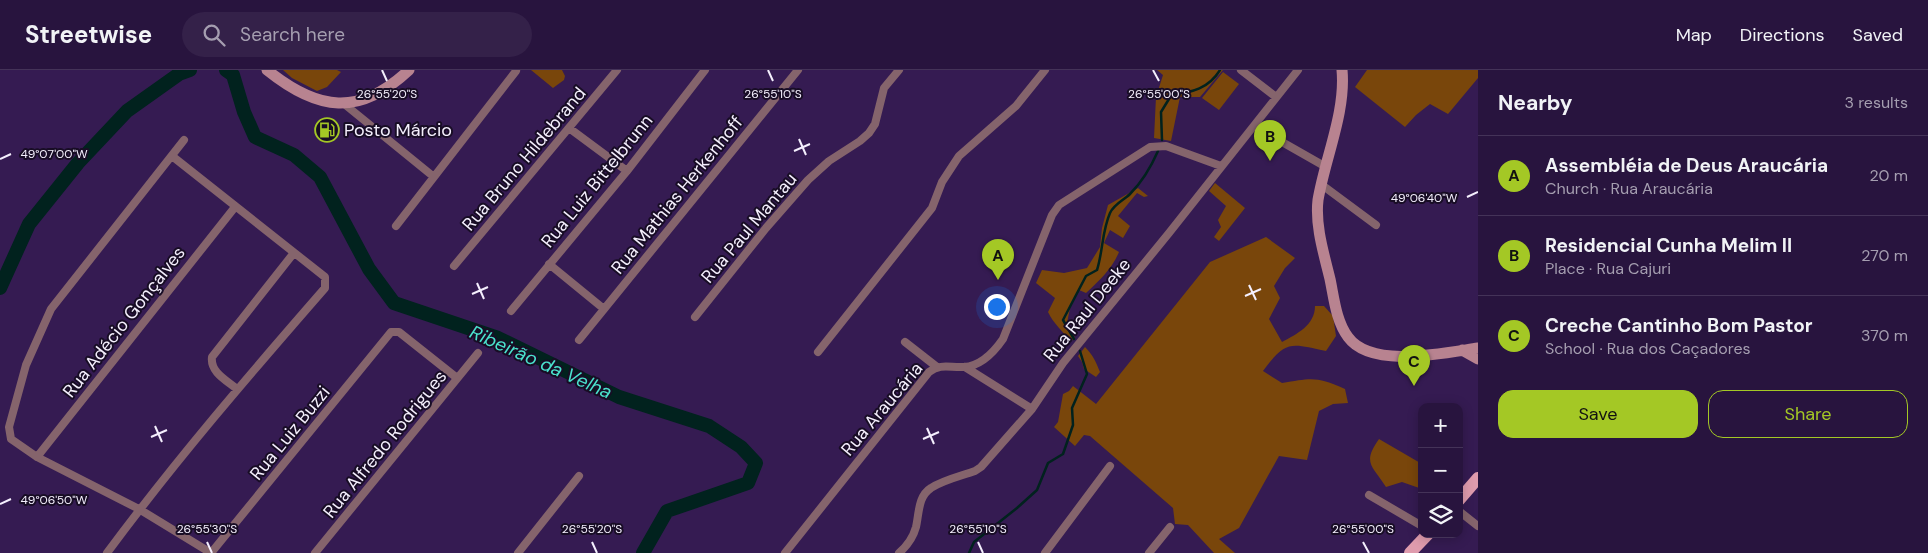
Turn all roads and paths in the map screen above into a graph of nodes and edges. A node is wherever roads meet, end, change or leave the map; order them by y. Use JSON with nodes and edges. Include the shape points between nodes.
{"nodes":[{"id":1,"x":267,"y":70,"type":"edge"},
{"id":2,"x":409,"y":70,"type":"edge"},
{"id":3,"x":617,"y":70,"type":"edge"},
{"id":4,"x":706,"y":70,"type":"edge"},
{"id":5,"x":798,"y":70,"type":"edge"},
{"id":6,"x":899,"y":70,"type":"edge"},
{"id":7,"x":1045,"y":70,"type":"edge"},
{"id":8,"x":1241,"y":70,"type":"edge"},
{"id":9,"x":1298,"y":70,"type":"edge"},
{"id":10,"x":1342,"y":70,"type":"edge"},
{"id":11,"x":516,"y":71,"type":"edge"},
{"id":12,"x":1276,"y":97,"type":"junction"},
{"id":13,"x":343,"y":104,"type":"junction"},
{"id":14,"x":1254,"y":126,"type":"junction"},
{"id":15,"x":569,"y":128,"type":"junction"},
{"id":16,"x":184,"y":140,"type":"dead end"},
{"id":17,"x":172,"y":156,"type":"junction"},
{"id":18,"x":1221,"y":166,"type":"junction"},
{"id":19,"x":1326,"y":167,"type":"junction"},
{"id":20,"x":627,"y":171,"type":"junction"},
{"id":21,"x":434,"y":177,"type":"junction"},
{"id":22,"x":1322,"y":185,"type":"junction"},
{"id":23,"x":235,"y":206,"type":"junction"},
{"id":24,"x":1376,"y":225,"type":"dead end"},
{"id":25,"x":396,"y":226,"type":"dead end"},
{"id":26,"x":294,"y":254,"type":"junction"},
{"id":27,"x":549,"y":264,"type":"junction"},
{"id":28,"x":454,"y":266,"type":"dead end"},
{"id":29,"x":604,"y":309,"type":"junction"},
{"id":30,"x":511,"y":311,"type":"dead end"},
{"id":31,"x":695,"y":317,"type":"dead end"},
{"id":32,"x":579,"y":340,"type":"dead end"},
{"id":33,"x":905,"y":342,"type":"dead end"},
{"id":34,"x":1478,"y":348,"type":"edge"},
{"id":35,"x":1462,"y":350,"type":"junction"},
{"id":36,"x":818,"y":352,"type":"dead end"},
{"id":37,"x":478,"y":353,"type":"dead end"},
{"id":38,"x":1478,"y":359,"type":"edge"},
{"id":39,"x":937,"y":367,"type":"junction"},
{"id":40,"x":965,"y":367,"type":"junction"},
{"id":41,"x":457,"y":378,"type":"junction"},
{"id":42,"x":237,"y":389,"type":"junction"},
{"id":43,"x":1032,"y":409,"type":"junction"},
{"id":44,"x":37,"y":457,"type":"junction"},
{"id":45,"x":1110,"y":466,"type":"dead end"},
{"id":46,"x":579,"y":476,"type":"dead end"},
{"id":47,"x":1478,"y":478,"type":"edge"},
{"id":48,"x":1369,"y":495,"type":"dead end"},
{"id":49,"x":1463,"y":495,"type":"edge"},
{"id":50,"x":139,"y":509,"type":"junction"},
{"id":51,"x":1463,"y":514,"type":"edge"},
{"id":52,"x":1418,"y":524,"type":"edge"},
{"id":53,"x":1478,"y":526,"type":"edge"},
{"id":54,"x":1170,"y":527,"type":"dead end"},
{"id":55,"x":1424,"y":538,"type":"edge"},
{"id":56,"x":107,"y":553,"type":"edge"},
{"id":57,"x":211,"y":553,"type":"edge"},
{"id":58,"x":316,"y":553,"type":"edge"},
{"id":59,"x":518,"y":553,"type":"edge"},
{"id":60,"x":785,"y":553,"type":"edge"},
{"id":61,"x":899,"y":553,"type":"edge"},
{"id":62,"x":1046,"y":553,"type":"edge"},
{"id":63,"x":1149,"y":553,"type":"edge"},
{"id":64,"x":1410,"y":553,"type":"edge"}],
"edges":[{"from":1,"to":13,"type":"main road","via":[[301,93]]},
{"from":2,"to":13,"type":"main road","via":[[374,96]]},
{"from":3,"to":15,"type":"street","name":"Rua Bruno Hildebrand"},
{"from":4,"to":20,"type":"street","name":"Rua Luiz Bittelbrunn"},
{"from":5,"to":29,"type":"street","name":"Rua Mathias Herkenhoff"},
{"from":6,"to":31,"type":"street","name":"Rua Paul Mantau","via":[[884,88],[875,124],[869,133],[808,180]]},
{"from":7,"to":36,"type":"street","via":[[1016,106],[959,156],[942,182],[932,208]]},
{"from":8,"to":12,"type":"street"},
{"from":9,"to":12,"type":"street","name":"Rua Raul Deeke"},
{"from":10,"to":19,"type":"main road","via":[[1340,102]]},
{"from":11,"to":21,"type":"street"},
{"from":12,"to":14,"type":"street","name":"Rua Raul Deeke"},
{"from":13,"to":21,"type":"street"},
{"from":14,"to":18,"type":"street","name":"Rua Raul Deeke"},
{"from":14,"to":19,"type":"street"},
{"from":15,"to":20,"type":"street"},
{"from":15,"to":28,"type":"street","name":"Rua Bruno Hildebrand"},
{"from":16,"to":17,"type":"street"},
{"from":17,"to":23,"type":"street"},
{"from":17,"to":44,"type":"street","via":[[51,309],[26,365],[9,427],[11,440]]},
{"from":18,"to":40,"type":"street","name":"Rua Araucária","via":[[1166,146],[1150,146],[1059,205],[1052,215],[1003,339],[981,361]]},
{"from":18,"to":43,"type":"street","name":"Rua Raul Deeke","via":[[1062,362]]},
{"from":19,"to":22,"type":"main road"},
{"from":20,"to":27,"type":"street","name":"Rua Luiz Bittelbrunn"},
{"from":21,"to":25,"type":"street"},
{"from":22,"to":24,"type":"street"},
{"from":22,"to":35,"type":"main road","via":[[1318,202],[1320,237],[1339,320],[1348,337],[1360,349],[1386,356]]},
{"from":23,"to":26,"type":"street"},
{"from":23,"to":44,"type":"street","name":"Rua Adécio Gonçalves"},
{"from":26,"to":42,"type":"street","via":[[212,357],[214,371]]},
{"from":26,"to":42,"type":"street","via":[[325,277],[325,288]]},
{"from":27,"to":29,"type":"street"},
{"from":27,"to":30,"type":"street","name":"Rua Luiz Bittelbrunn"},
{"from":29,"to":32,"type":"street","name":"Rua Mathias Herkenhoff"},
{"from":33,"to":39,"type":"street"},
{"from":34,"to":35,"type":"main road"},
{"from":35,"to":38,"type":"main road"},
{"from":37,"to":41,"type":"street","name":"Rua Alfredo Rodrigues"},
{"from":39,"to":40,"type":"street","name":"Rua Araucária"},
{"from":39,"to":60,"type":"street","name":"Rua Araucária","via":[[921,382]]},
{"from":40,"to":43,"type":"street"},
{"from":41,"to":57,"type":"street","name":"Rua Luiz Buzzi","via":[[399,332],[391,332]]},
{"from":41,"to":58,"type":"street","name":"Rua Alfredo Rodrigues"},
{"from":42,"to":50,"type":"street"},
{"from":43,"to":61,"type":"street","name":"Rua Raul Deeke","via":[[975,472],[930,488],[924,494],[912,538]]},
{"from":44,"to":50,"type":"street"},
{"from":45,"to":62,"type":"street"},
{"from":46,"to":59,"type":"street"},
{"from":47,"to":49,"type":"main road"},
{"from":48,"to":52,"type":"street"},
{"from":50,"to":56,"type":"street"},
{"from":50,"to":57,"type":"street"},
{"from":51,"to":53,"type":"street"},
{"from":54,"to":63,"type":"street"},
{"from":55,"to":64,"type":"main road"}]}
